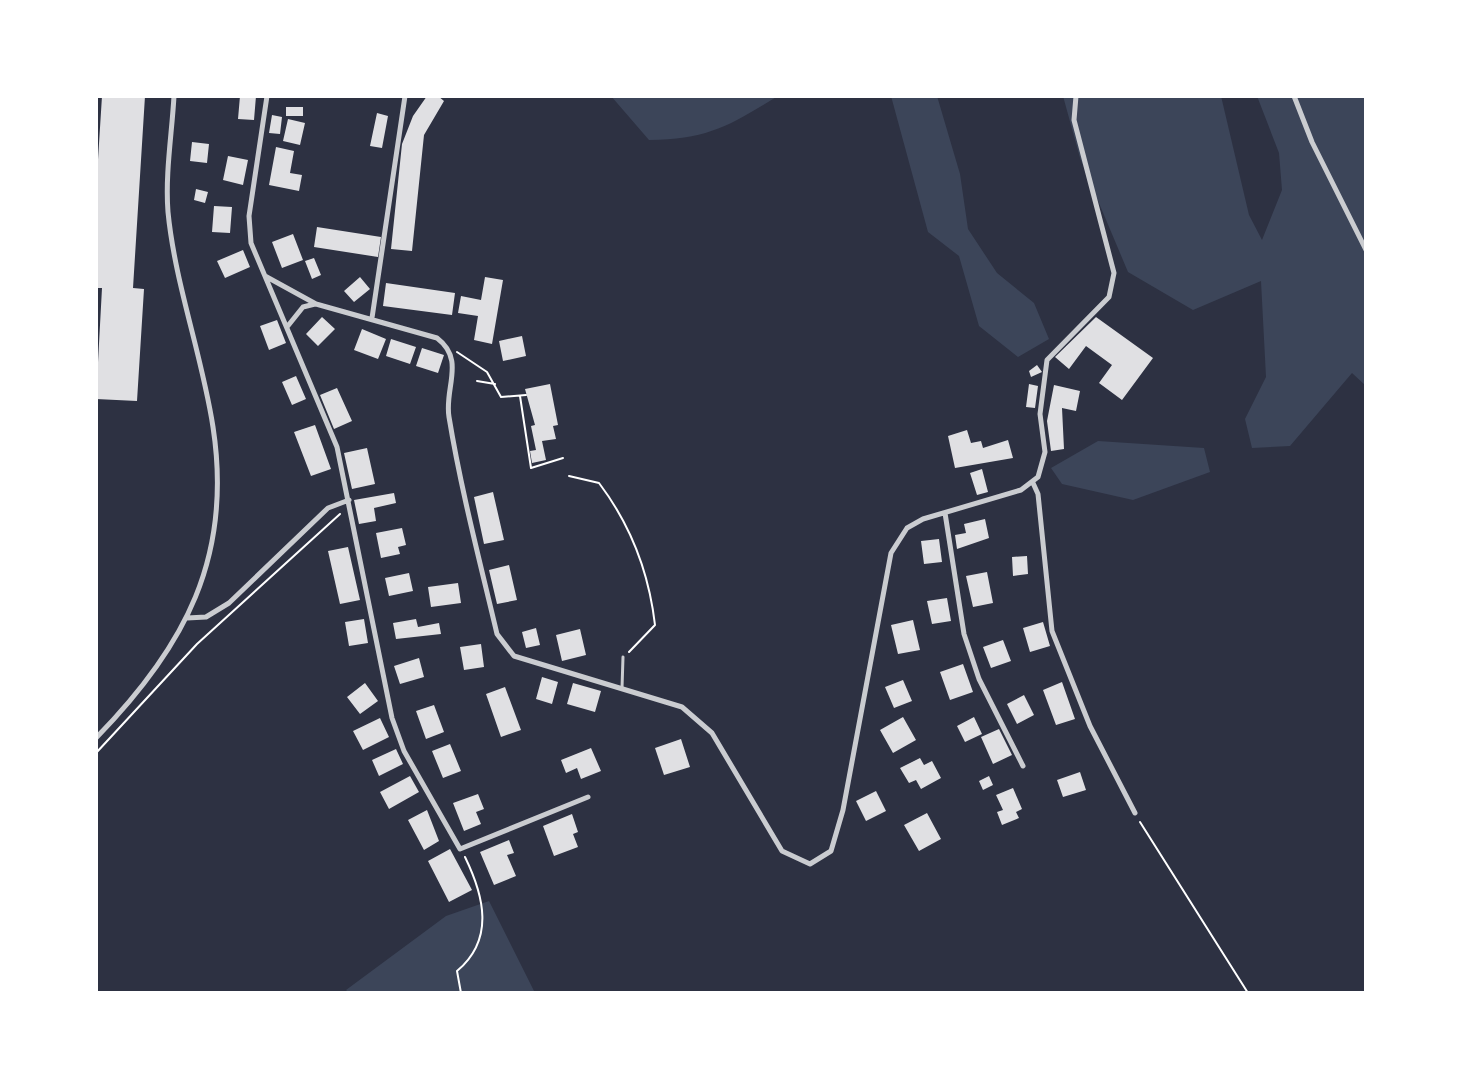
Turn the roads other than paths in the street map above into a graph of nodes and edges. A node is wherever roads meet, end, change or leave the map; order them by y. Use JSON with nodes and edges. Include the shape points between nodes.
{"nodes":[{"id":1,"x":174,"y":96,"type":"edge"},
{"id":2,"x":267,"y":96,"type":"edge"},
{"id":3,"x":405,"y":96,"type":"edge"},
{"id":4,"x":1076,"y":96,"type":"edge"},
{"id":5,"x":1294,"y":96,"type":"edge"},
{"id":6,"x":1366,"y":250,"type":"edge"},
{"id":7,"x":265,"y":276,"type":"junction"},
{"id":8,"x":316,"y":304,"type":"junction"},
{"id":9,"x":372,"y":318,"type":"junction"},
{"id":10,"x":286,"y":328,"type":"junction"},
{"id":11,"x":1033,"y":483,"type":"junction"},
{"id":12,"x":350,"y":504,"type":"junction"},
{"id":13,"x":945,"y":513,"type":"junction"},
{"id":14,"x":187,"y":618,"type":"junction"},
{"id":15,"x":623,"y":657,"type":"road end"},
{"id":16,"x":622,"y":688,"type":"junction"},
{"id":17,"x":96,"y":738,"type":"edge"},
{"id":18,"x":1023,"y":766,"type":"dead end"},
{"id":19,"x":588,"y":797,"type":"dead end"},
{"id":20,"x":1135,"y":813,"type":"road end"}],
"edges":[{"from":1,"to":14,"type":"street","via":[[168,209],[213,426],[218,483],[207,564]]},
{"from":2,"to":7,"type":"street","via":[[249,216],[251,243]]},
{"from":3,"to":9,"type":"street"},
{"from":4,"to":11,"type":"street","via":[[1074,120],[1114,273],[1109,297],[1047,360],[1040,414],[1045,452]]},
{"from":5,"to":6,"type":"street"},
{"from":7,"to":8,"type":"street"},
{"from":7,"to":10,"type":"street"},
{"from":8,"to":9,"type":"street"},
{"from":8,"to":10,"type":"street","via":[[303,307]]},
{"from":9,"to":16,"type":"street","via":[[437,338],[453,354],[448,414],[497,634],[514,656]]},
{"from":10,"to":12,"type":"street","via":[[337,447]]},
{"from":11,"to":13,"type":"street"},
{"from":11,"to":20,"type":"street","via":[[1052,631],[1090,726]]},
{"from":12,"to":14,"type":"street","via":[[328,508],[229,603],[206,617]]},
{"from":12,"to":19,"type":"street","via":[[397,733],[460,849]]},
{"from":13,"to":16,"type":"street","via":[[907,528],[891,553],[843,810],[831,851],[810,864],[782,851],[712,733],[682,707]]},
{"from":13,"to":18,"type":"street","via":[[964,634],[979,679]]},
{"from":14,"to":17,"type":"street","via":[[155,673]]},
{"from":15,"to":16,"type":"lane"}]}
